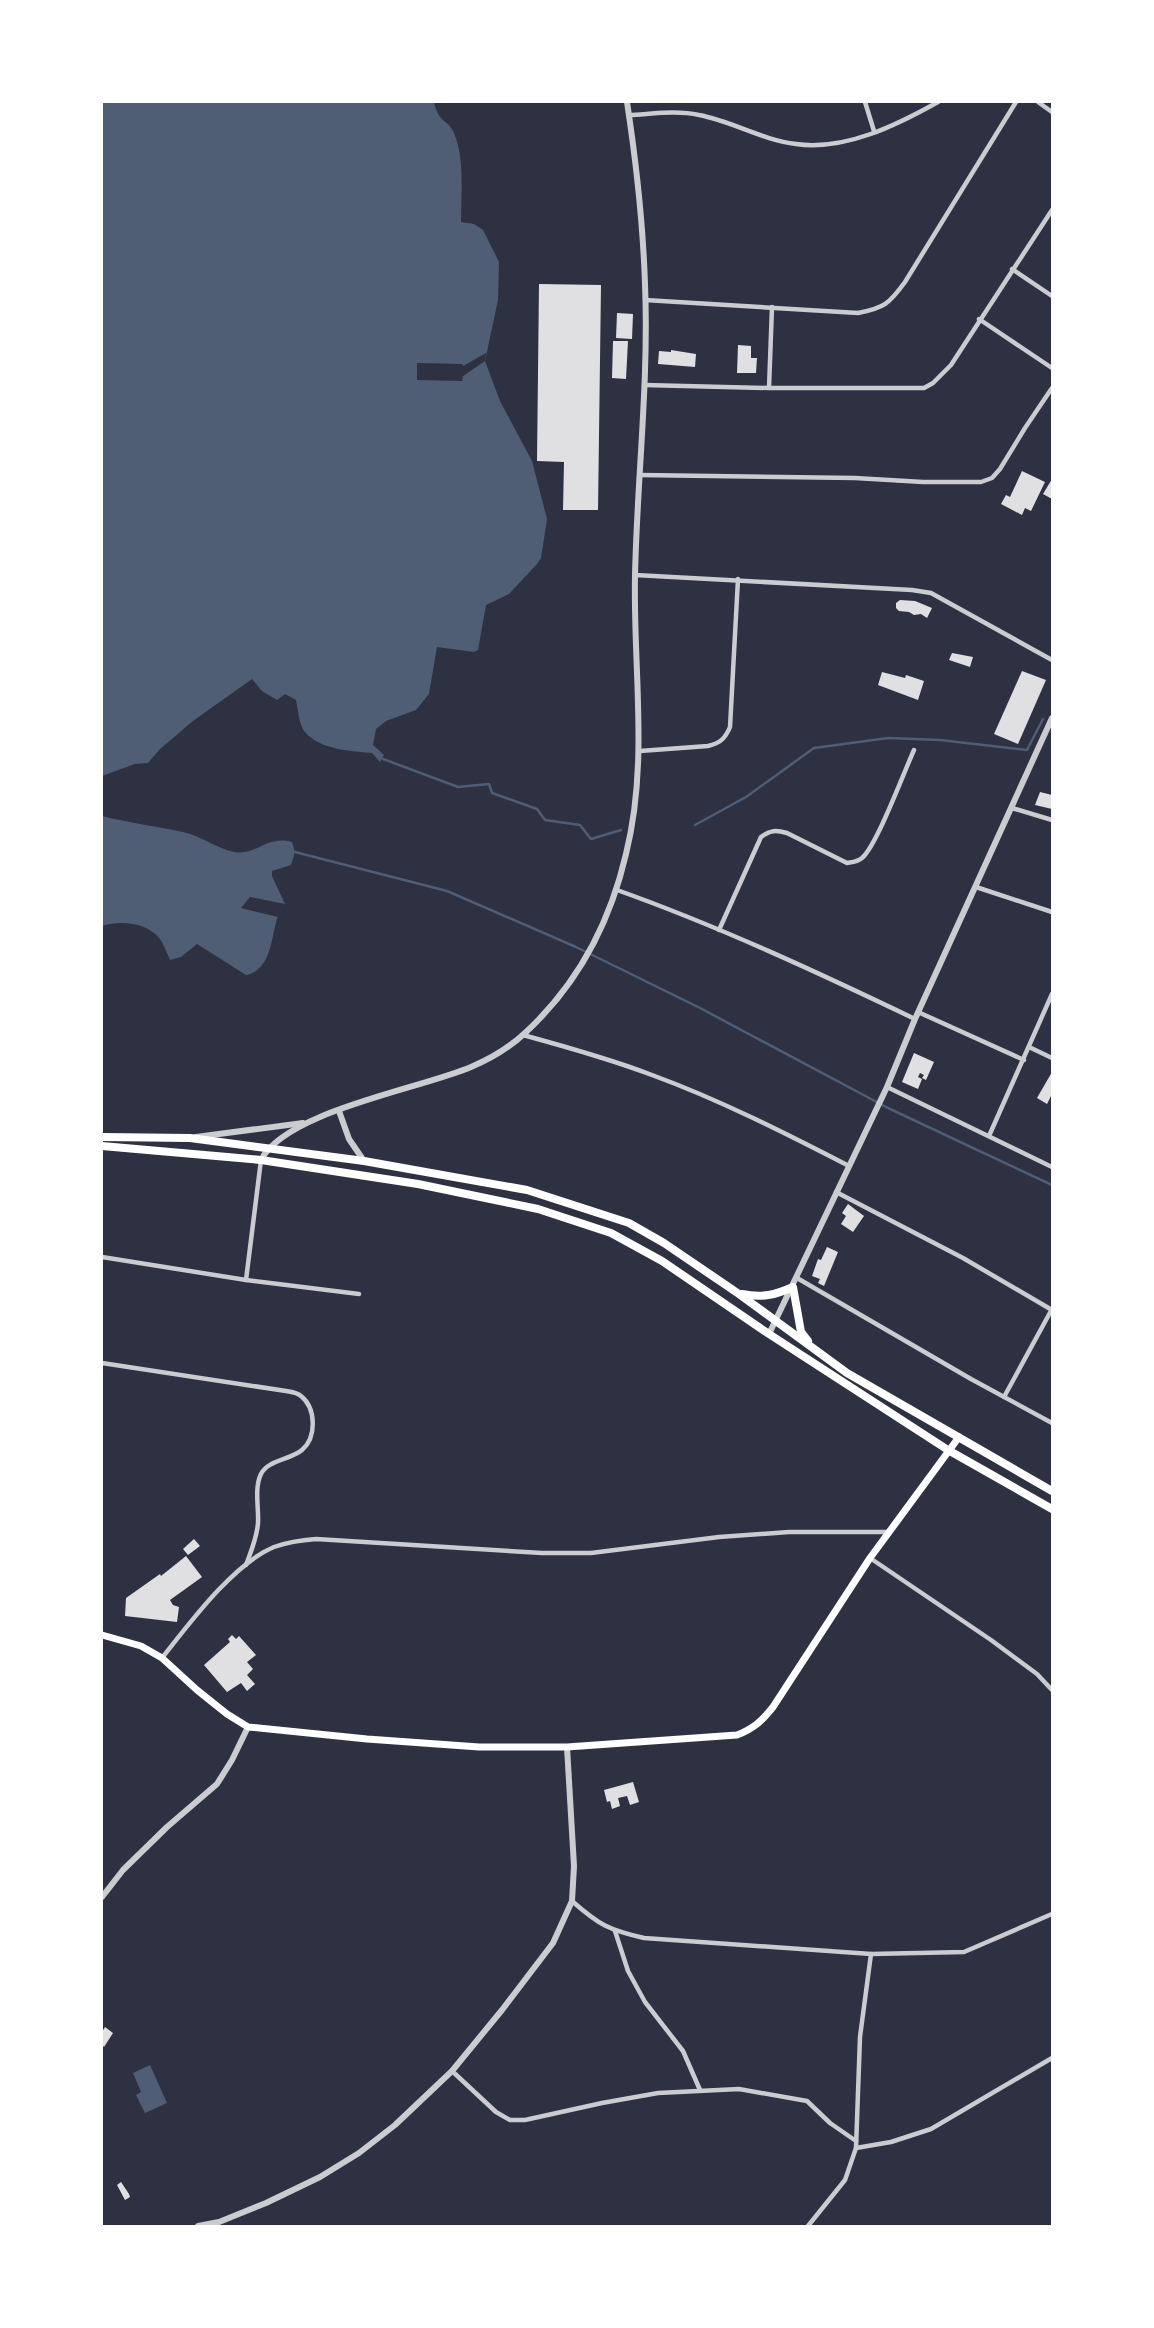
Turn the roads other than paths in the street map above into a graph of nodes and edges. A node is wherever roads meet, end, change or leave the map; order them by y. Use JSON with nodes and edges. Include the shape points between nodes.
{"nodes":[{"id":1,"x":627,"y":102,"type":"edge"},
{"id":2,"x":865,"y":102,"type":"edge"},
{"id":3,"x":938,"y":102,"type":"edge"},
{"id":4,"x":1016,"y":102,"type":"edge"},
{"id":5,"x":1038,"y":102,"type":"edge"},
{"id":6,"x":1052,"y":113,"type":"edge"},
{"id":7,"x":629,"y":115,"type":"junction"},
{"id":8,"x":874,"y":131,"type":"junction"},
{"id":9,"x":1052,"y":210,"type":"edge"},
{"id":10,"x":1012,"y":269,"type":"junction"},
{"id":11,"x":1052,"y":296,"type":"edge"},
{"id":12,"x":645,"y":300,"type":"junction"},
{"id":13,"x":772,"y":307,"type":"junction"},
{"id":14,"x":979,"y":319,"type":"junction"},
{"id":15,"x":1052,"y":368,"type":"edge"},
{"id":16,"x":644,"y":384,"type":"junction"},
{"id":17,"x":769,"y":388,"type":"junction"},
{"id":18,"x":1052,"y":388,"type":"edge"},
{"id":19,"x":639,"y":475,"type":"junction"},
{"id":20,"x":635,"y":575,"type":"junction"},
{"id":21,"x":738,"y":579,"type":"junction"},
{"id":22,"x":1052,"y":660,"type":"edge"},
{"id":23,"x":1052,"y":721,"type":"edge"},
{"id":24,"x":914,"y":750,"type":"dead end"},
{"id":25,"x":640,"y":751,"type":"junction"},
{"id":26,"x":1012,"y":808,"type":"junction"},
{"id":27,"x":1052,"y":820,"type":"edge"},
{"id":28,"x":976,"y":887,"type":"junction"},
{"id":29,"x":617,"y":890,"type":"junction"},
{"id":30,"x":1052,"y":912,"type":"edge"},
{"id":31,"x":719,"y":930,"type":"junction"},
{"id":32,"x":1052,"y":994,"type":"edge"},
{"id":33,"x":916,"y":1015,"type":"junction"},
{"id":34,"x":522,"y":1035,"type":"junction"},
{"id":35,"x":1029,"y":1047,"type":"junction"},
{"id":36,"x":1052,"y":1058,"type":"edge"},
{"id":37,"x":1024,"y":1060,"type":"junction"},
{"id":38,"x":887,"y":1087,"type":"junction"},
{"id":39,"x":339,"y":1111,"type":"junction"},
{"id":40,"x":311,"y":1123,"type":"junction"},
{"id":41,"x":989,"y":1136,"type":"junction"},
{"id":42,"x":102,"y":1137,"type":"edge"},
{"id":43,"x":190,"y":1138,"type":"junction"},
{"id":44,"x":102,"y":1146,"type":"edge"},
{"id":45,"x":270,"y":1147,"type":"junction"},
{"id":46,"x":261,"y":1160,"type":"junction"},
{"id":47,"x":364,"y":1161,"type":"junction"},
{"id":48,"x":849,"y":1166,"type":"junction"},
{"id":49,"x":1052,"y":1167,"type":"edge"},
{"id":50,"x":836,"y":1192,"type":"junction"},
{"id":51,"x":102,"y":1257,"type":"edge"},
{"id":52,"x":797,"y":1278,"type":"junction"},
{"id":53,"x":246,"y":1280,"type":"junction"},
{"id":54,"x":793,"y":1287,"type":"junction"},
{"id":55,"x":359,"y":1294,"type":"dead end"},
{"id":56,"x":739,"y":1294,"type":"junction"},
{"id":57,"x":1052,"y":1310,"type":"edge"},
{"id":58,"x":775,"y":1322,"type":"junction"},
{"id":59,"x":769,"y":1334,"type":"junction"},
{"id":60,"x":813,"y":1348,"type":"junction"},
{"id":61,"x":102,"y":1363,"type":"edge"},
{"id":62,"x":1004,"y":1397,"type":"junction"},
{"id":63,"x":1052,"y":1423,"type":"edge"},
{"id":64,"x":959,"y":1437,"type":"junction"},
{"id":65,"x":947,"y":1450,"type":"junction"},
{"id":66,"x":1052,"y":1491,"type":"edge"},
{"id":67,"x":1052,"y":1509,"type":"edge"},
{"id":68,"x":889,"y":1532,"type":"junction"},
{"id":69,"x":870,"y":1558,"type":"junction"},
{"id":70,"x":245,"y":1566,"type":"junction"},
{"id":71,"x":102,"y":1635,"type":"edge"},
{"id":72,"x":162,"y":1658,"type":"junction"},
{"id":73,"x":1052,"y":1690,"type":"edge"},
{"id":74,"x":248,"y":1727,"type":"junction"},
{"id":75,"x":567,"y":1747,"type":"junction"},
{"id":76,"x":102,"y":1897,"type":"edge"},
{"id":77,"x":572,"y":1901,"type":"junction"},
{"id":78,"x":1052,"y":1914,"type":"edge"},
{"id":79,"x":615,"y":1931,"type":"junction"},
{"id":80,"x":871,"y":1954,"type":"junction"},
{"id":81,"x":1052,"y":2058,"type":"edge"},
{"id":82,"x":452,"y":2071,"type":"junction"},
{"id":83,"x":700,"y":2090,"type":"junction"},
{"id":84,"x":856,"y":2141,"type":"junction"},
{"id":85,"x":856,"y":2148,"type":"junction"},
{"id":86,"x":219,"y":2224,"type":"edge"},
{"id":87,"x":198,"y":2227,"type":"edge"},
{"id":88,"x":808,"y":2227,"type":"edge"}],
"edges":[{"from":1,"to":7,"type":"street"},
{"from":2,"to":8,"type":"street"},
{"from":3,"to":8,"type":"street"},
{"from":4,"to":13,"type":"street","via":[[891,301],[880,309],[858,313]]},
{"from":5,"to":6,"type":"street"},
{"from":7,"to":8,"type":"street","via":[[697,114],[796,144],[832,144]]},
{"from":7,"to":12,"type":"street"},
{"from":9,"to":10,"type":"street"},
{"from":10,"to":11,"type":"street"},
{"from":10,"to":14,"type":"street"},
{"from":12,"to":13,"type":"street"},
{"from":12,"to":16,"type":"street"},
{"from":13,"to":17,"type":"street"},
{"from":14,"to":15,"type":"street"},
{"from":14,"to":17,"type":"street","via":[[951,365],[924,388]]},
{"from":16,"to":17,"type":"street"},
{"from":16,"to":19,"type":"street"},
{"from":18,"to":19,"type":"street","via":[[1000,469],[981,482]]},
{"from":19,"to":20,"type":"street"},
{"from":20,"to":21,"type":"street"},
{"from":20,"to":25,"type":"street"},
{"from":21,"to":22,"type":"street","via":[[931,593]]},
{"from":21,"to":25,"type":"street","via":[[726,736],[708,746]]},
{"from":23,"to":26,"type":"street"},
{"from":24,"to":31,"type":"street","via":[[863,857],[846,863],[787,833],[769,831],[761,837]]},
{"from":25,"to":29,"type":"street","via":[[635,813]]},
{"from":26,"to":27,"type":"street"},
{"from":26,"to":28,"type":"street"},
{"from":28,"to":30,"type":"street"},
{"from":28,"to":33,"type":"street"},
{"from":29,"to":31,"type":"street"},
{"from":29,"to":34,"type":"street","via":[[583,964],[555,1003]]},
{"from":31,"to":33,"type":"street"},
{"from":32,"to":35,"type":"street"},
{"from":33,"to":37,"type":"street"},
{"from":33,"to":38,"type":"street"},
{"from":34,"to":39,"type":"street","via":[[473,1066]]},
{"from":34,"to":48,"type":"street","via":[[663,1080]]},
{"from":35,"to":36,"type":"street"},
{"from":35,"to":37,"type":"street"},
{"from":37,"to":41,"type":"street"},
{"from":38,"to":41,"type":"street"},
{"from":38,"to":48,"type":"street"},
{"from":39,"to":40,"type":"street"},
{"from":39,"to":47,"type":"street","via":[[349,1139]]},
{"from":40,"to":43,"type":"street"},
{"from":40,"to":45,"type":"street"},
{"from":41,"to":49,"type":"street"},
{"from":42,"to":43,"type":"main road"},
{"from":43,"to":45,"type":"main road"},
{"from":44,"to":46,"type":"main road"},
{"from":45,"to":46,"type":"street"},
{"from":45,"to":47,"type":"main road"},
{"from":46,"to":53,"type":"street"},
{"from":46,"to":59,"type":"main road","via":[[477,1195],[611,1233],[662,1261]]},
{"from":47,"to":56,"type":"main road","via":[[527,1189],[629,1223]]},
{"from":48,"to":50,"type":"street"},
{"from":50,"to":52,"type":"street"},
{"from":50,"to":57,"type":"street"},
{"from":51,"to":53,"type":"street"},
{"from":52,"to":54,"type":"street"},
{"from":52,"to":62,"type":"street"},
{"from":53,"to":55,"type":"street"},
{"from":54,"to":56,"type":"main road","via":[[773,1296]]},
{"from":54,"to":58,"type":"street"},
{"from":54,"to":60,"type":"main road","via":[[801,1332]]},
{"from":56,"to":58,"type":"main road"},
{"from":57,"to":62,"type":"street"},
{"from":58,"to":59,"type":"street"},
{"from":58,"to":60,"type":"main road"},
{"from":59,"to":65,"type":"main road"},
{"from":60,"to":64,"type":"main road","via":[[847,1373]]},
{"from":61,"to":70,"type":"street","via":[[296,1393],[309,1405],[310,1439],[302,1449],[261,1472],[258,1527]]},
{"from":62,"to":63,"type":"street"},
{"from":64,"to":65,"type":"main road"},
{"from":64,"to":66,"type":"main road"},
{"from":65,"to":67,"type":"main road"},
{"from":65,"to":68,"type":"main road"},
{"from":68,"to":69,"type":"main road"},
{"from":68,"to":70,"type":"street","via":[[789,1532],[579,1553],[316,1539],[271,1548]]},
{"from":69,"to":73,"type":"street","via":[[1019,1660]]},
{"from":69,"to":75,"type":"main road","via":[[773,1707],[750,1730],[737,1735]]},
{"from":70,"to":72,"type":"street"},
{"from":71,"to":72,"type":"main road","via":[[141,1646]]},
{"from":72,"to":74,"type":"main road"},
{"from":74,"to":75,"type":"main road","via":[[467,1746]]},
{"from":74,"to":76,"type":"street","via":[[217,1784],[123,1870]]},
{"from":75,"to":77,"type":"street"},
{"from":77,"to":79,"type":"street"},
{"from":77,"to":82,"type":"street","via":[[553,1943]]},
{"from":78,"to":80,"type":"street","via":[[964,1952]]},
{"from":79,"to":80,"type":"street","via":[[656,1939]]},
{"from":79,"to":83,"type":"street","via":[[645,2003],[683,2051]]},
{"from":80,"to":84,"type":"street","via":[[860,2037]]},
{"from":81,"to":85,"type":"street","via":[[931,2129]]},
{"from":82,"to":83,"type":"street","via":[[510,2120],[658,2093]]},
{"from":82,"to":86,"type":"street","via":[[359,2153],[320,2177]]},
{"from":83,"to":84,"type":"street","via":[[739,2089],[807,2101]]},
{"from":84,"to":85,"type":"street"},
{"from":85,"to":88,"type":"street","via":[[845,2180]]},
{"from":86,"to":87,"type":"street"}]}
